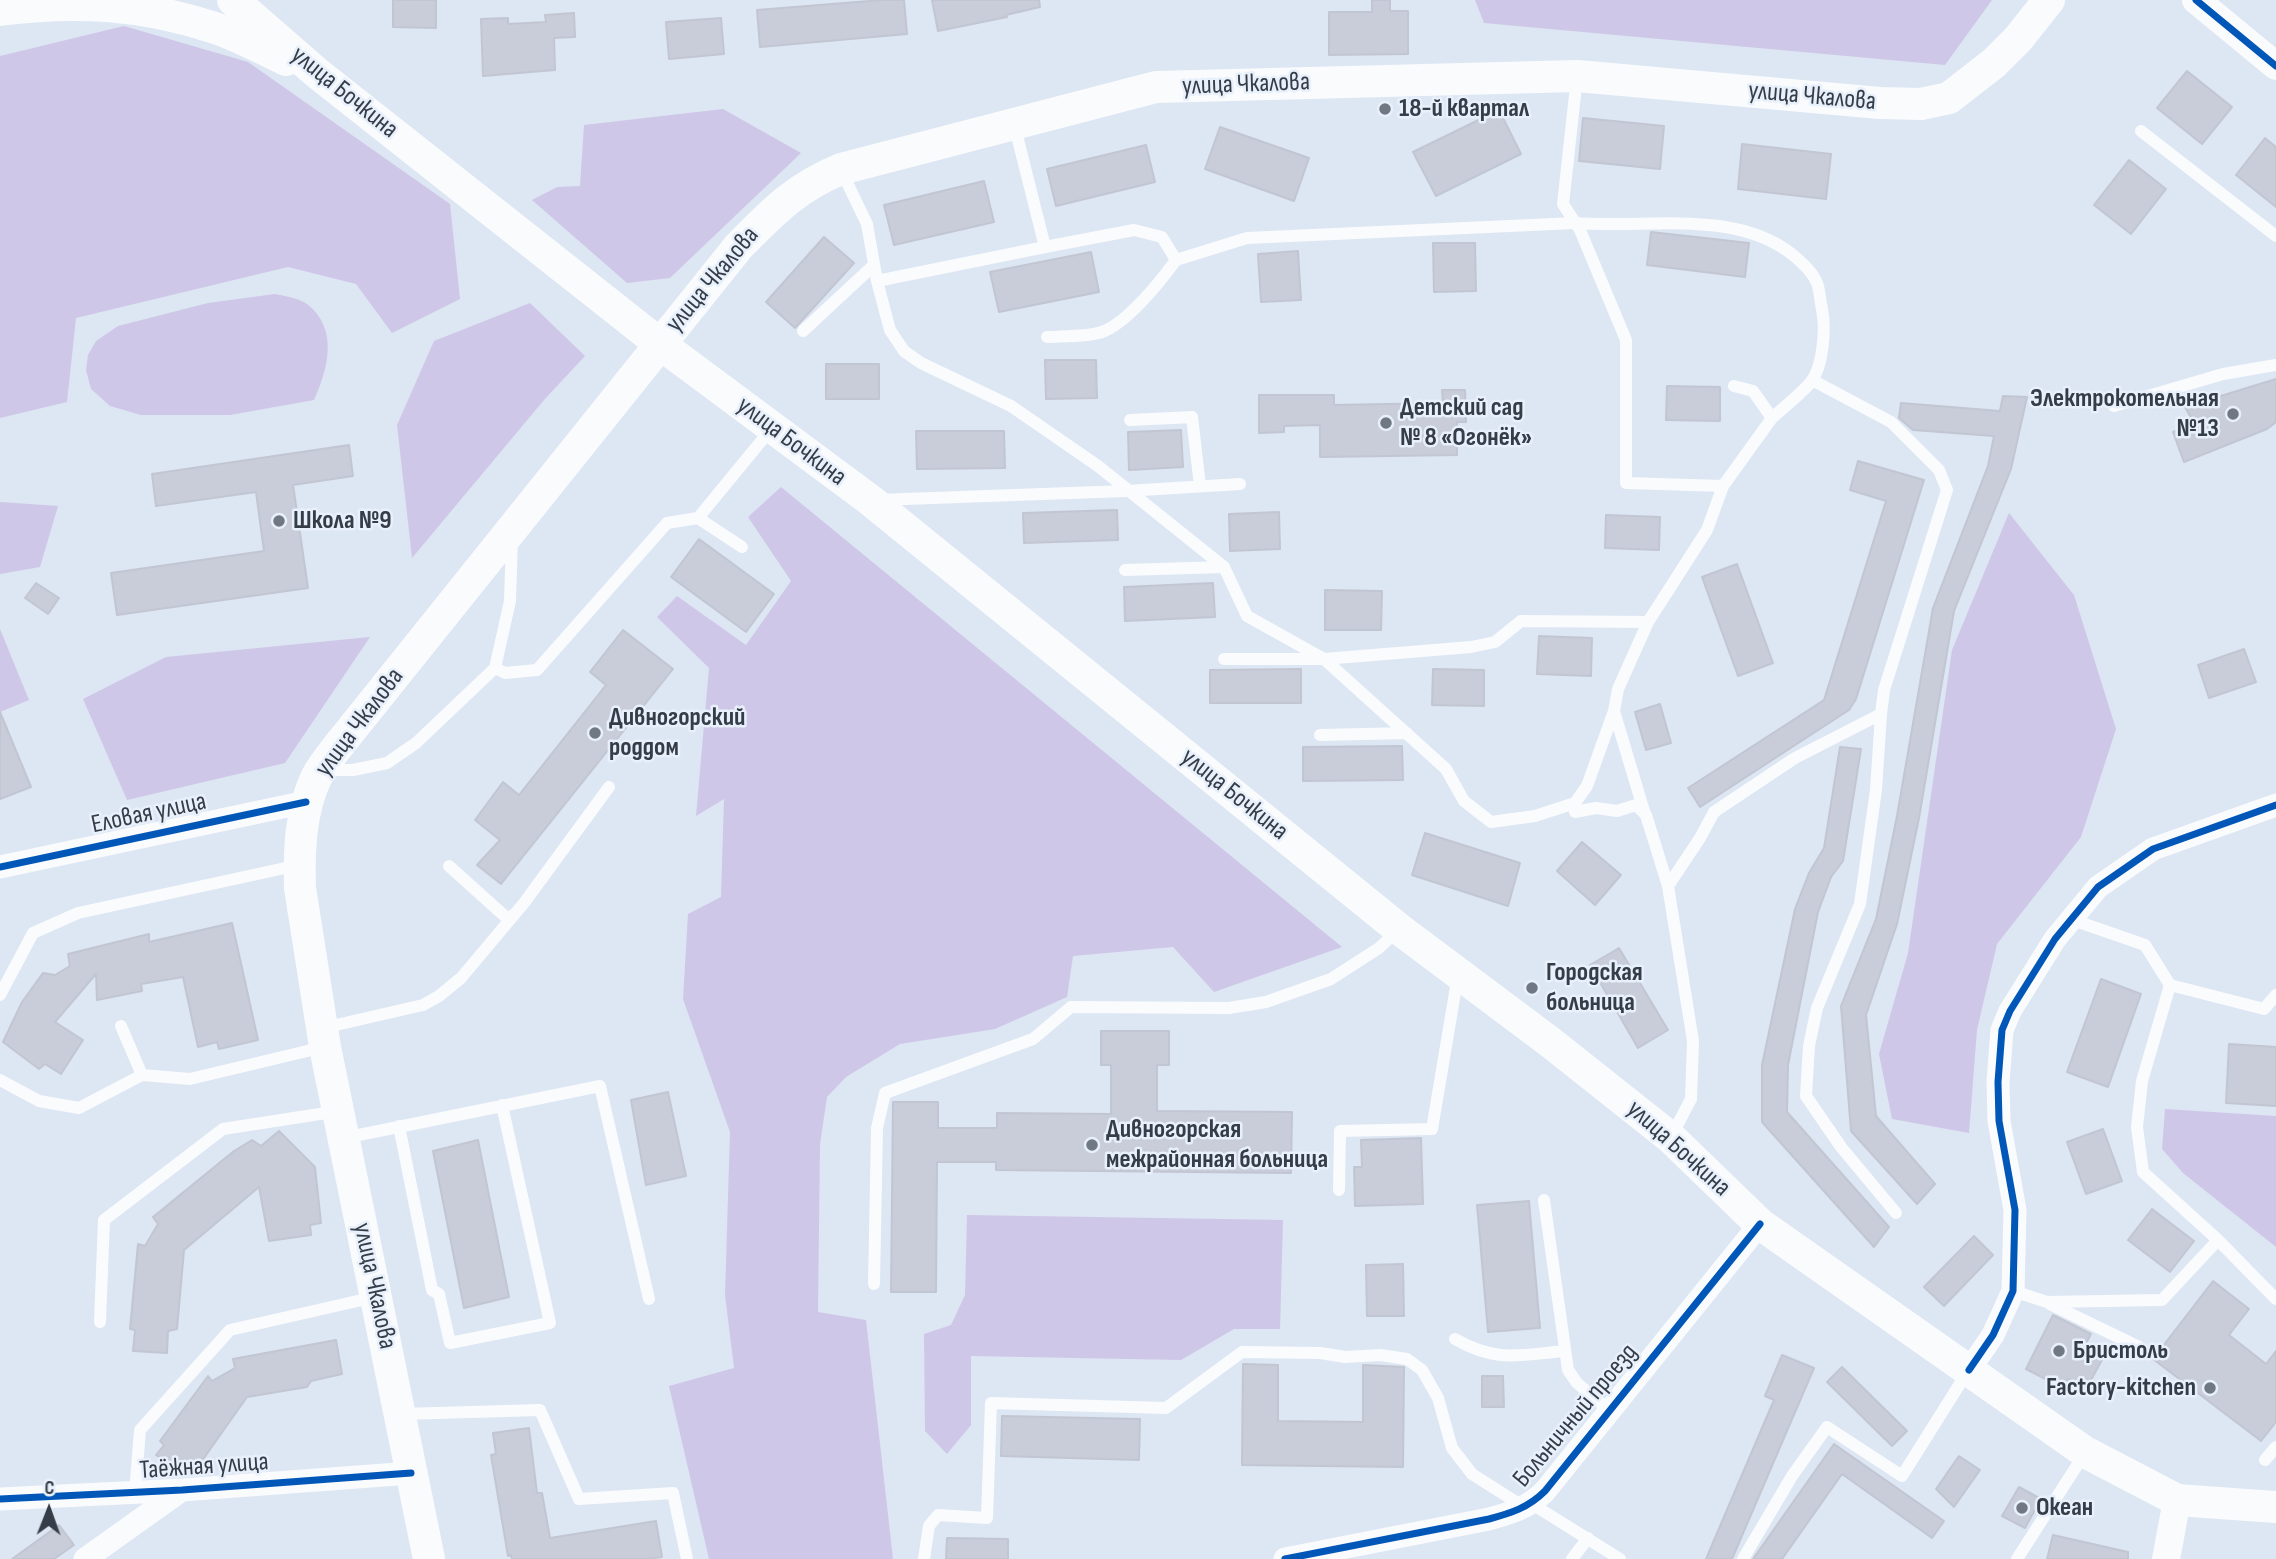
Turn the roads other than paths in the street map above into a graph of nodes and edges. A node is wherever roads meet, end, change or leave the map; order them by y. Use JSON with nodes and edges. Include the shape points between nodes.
{"nodes":[{"id":1,"x":233,"y":0,"type":"edge"},
{"id":2,"x":2049,"y":0,"type":"edge"},
{"id":3,"x":2196,"y":0,"type":"edge"},
{"id":4,"x":0,"y":10,"type":"edge"},
{"id":5,"x":2276,"y":66,"type":"edge"},
{"id":6,"x":317,"y":74,"type":"junction"},
{"id":7,"x":1577,"y":76,"type":"junction"},
{"id":8,"x":1014,"y":124,"type":"junction"},
{"id":9,"x":2141,"y":131,"type":"dead end"},
{"id":10,"x":841,"y":169,"type":"junction"},
{"id":11,"x":1575,"y":223,"type":"junction"},
{"id":12,"x":2276,"y":236,"type":"edge"},
{"id":13,"x":1045,"y":247,"type":"junction"},
{"id":14,"x":1176,"y":260,"type":"junction"},
{"id":15,"x":874,"y":265,"type":"junction"},
{"id":16,"x":877,"y":281,"type":"junction"},
{"id":17,"x":803,"y":331,"type":"dead end"},
{"id":18,"x":1047,"y":337,"type":"dead end"},
{"id":19,"x":660,"y":344,"type":"junction"},
{"id":20,"x":2276,"y":365,"type":"edge"},
{"id":21,"x":1812,"y":380,"type":"junction"},
{"id":22,"x":1734,"y":386,"type":"dead end"},
{"id":23,"x":2114,"y":406,"type":"dead end"},
{"id":24,"x":1772,"y":418,"type":"junction"},
{"id":25,"x":1130,"y":419,"type":"dead end"},
{"id":26,"x":772,"y":428,"type":"junction"},
{"id":27,"x":1240,"y":484,"type":"dead end"},
{"id":28,"x":1200,"y":486,"type":"junction"},
{"id":29,"x":1723,"y":486,"type":"junction"},
{"id":30,"x":1126,"y":491,"type":"junction"},
{"id":31,"x":870,"y":500,"type":"junction"},
{"id":32,"x":698,"y":518,"type":"junction"},
{"id":33,"x":512,"y":530,"type":"junction"},
{"id":34,"x":742,"y":547,"type":"dead end"},
{"id":35,"x":1223,"y":567,"type":"junction"},
{"id":36,"x":1125,"y":570,"type":"dead end"},
{"id":37,"x":1648,"y":622,"type":"junction"},
{"id":38,"x":1224,"y":659,"type":"dead end"},
{"id":39,"x":1324,"y":659,"type":"junction"},
{"id":40,"x":495,"y":668,"type":"junction"},
{"id":41,"x":1614,"y":711,"type":"junction"},
{"id":42,"x":1881,"y":714,"type":"junction"},
{"id":43,"x":1407,"y":733,"type":"junction"},
{"id":44,"x":1320,"y":735,"type":"dead end"},
{"id":45,"x":321,"y":770,"type":"junction"},
{"id":46,"x":609,"y":787,"type":"dead end"},
{"id":47,"x":306,"y":802,"type":"junction"},
{"id":48,"x":1575,"y":803,"type":"junction"},
{"id":49,"x":2276,"y":804,"type":"edge"},
{"id":50,"x":1646,"y":815,"type":"junction"},
{"id":51,"x":299,"y":865,"type":"junction"},
{"id":52,"x":449,"y":866,"type":"dead end"},
{"id":53,"x":0,"y":867,"type":"edge"},
{"id":54,"x":1668,"y":886,"type":"junction"},
{"id":55,"x":2070,"y":919,"type":"junction"},
{"id":56,"x":509,"y":920,"type":"junction"},
{"id":57,"x":1399,"y":929,"type":"junction"},
{"id":58,"x":1458,"y":974,"type":"junction"},
{"id":59,"x":2171,"y":985,"type":"junction"},
{"id":60,"x":0,"y":995,"type":"edge"},
{"id":61,"x":2276,"y":995,"type":"edge"},
{"id":62,"x":2270,"y":1010,"type":"edge"},
{"id":63,"x":121,"y":1026,"type":"dead end"},
{"id":64,"x":323,"y":1037,"type":"junction"},
{"id":65,"x":142,"y":1075,"type":"junction"},
{"id":66,"x":0,"y":1080,"type":"edge"},
{"id":67,"x":502,"y":1105,"type":"junction"},
{"id":68,"x":341,"y":1124,"type":"junction"},
{"id":69,"x":399,"y":1126,"type":"junction"},
{"id":70,"x":1671,"y":1138,"type":"junction"},
{"id":71,"x":1339,"y":1190,"type":"dead end"},
{"id":72,"x":1544,"y":1200,"type":"dead end"},
{"id":73,"x":1896,"y":1213,"type":"dead end"},
{"id":74,"x":1760,"y":1224,"type":"junction"},
{"id":75,"x":2218,"y":1240,"type":"junction"},
{"id":76,"x":874,"y":1284,"type":"dead end"},
{"id":77,"x":2013,"y":1291,"type":"junction"},
{"id":78,"x":376,"y":1297,"type":"junction"},
{"id":79,"x":649,"y":1299,"type":"dead end"},
{"id":80,"x":2276,"y":1299,"type":"edge"},
{"id":81,"x":2047,"y":1302,"type":"junction"},
{"id":82,"x":100,"y":1322,"type":"dead end"},
{"id":83,"x":1455,"y":1339,"type":"dead end"},
{"id":84,"x":2139,"y":1347,"type":"dead end"},
{"id":85,"x":1565,"y":1351,"type":"junction"},
{"id":86,"x":1969,"y":1370,"type":"junction"},
{"id":87,"x":1610,"y":1410,"type":"junction"},
{"id":88,"x":401,"y":1414,"type":"junction"},
{"id":89,"x":2276,"y":1447,"type":"edge"},
{"id":90,"x":2085,"y":1452,"type":"junction"},
{"id":91,"x":2265,"y":1460,"type":"dead end"},
{"id":92,"x":411,"y":1472,"type":"junction"},
{"id":93,"x":182,"y":1490,"type":"junction"},
{"id":94,"x":135,"y":1493,"type":"junction"},
{"id":95,"x":0,"y":1499,"type":"edge"},
{"id":96,"x":2177,"y":1500,"type":"junction"},
{"id":97,"x":1528,"y":1506,"type":"junction"},
{"id":98,"x":2276,"y":1507,"type":"edge"},
{"id":99,"x":1588,"y":1538,"type":"junction"},
{"id":100,"x":85,"y":1559,"type":"edge"},
{"id":101,"x":429,"y":1559,"type":"edge"},
{"id":102,"x":687,"y":1559,"type":"edge"},
{"id":103,"x":924,"y":1559,"type":"edge"},
{"id":104,"x":1285,"y":1559,"type":"edge"},
{"id":105,"x":1572,"y":1559,"type":"edge"},
{"id":106,"x":1620,"y":1559,"type":"edge"},
{"id":107,"x":1743,"y":1559,"type":"edge"},
{"id":108,"x":2017,"y":1559,"type":"edge"},
{"id":109,"x":2166,"y":1559,"type":"edge"}],
"edges":[{"from":1,"to":6,"type":"main road","name":"улица Бочкина"},
{"from":2,"to":7,"type":"main road","name":"улица Чкалова","via":[[2018,39],[1967,85],[1949,98],[1921,104]]},
{"from":3,"to":5,"type":"street"},
{"from":4,"to":6,"type":"main road","via":[[65,3],[111,4],[158,13],[214,27]]},
{"from":6,"to":19,"type":"main road","name":"улица Бочкина"},
{"from":7,"to":8,"type":"main road","name":"улица Чкалова","via":[[1156,88]]},
{"from":7,"to":11,"type":"lane","via":[[1563,204]]},
{"from":8,"to":10,"type":"main road","name":"улица Чкалова"},
{"from":8,"to":13,"type":"lane"},
{"from":9,"to":12,"type":"lane"},
{"from":10,"to":15,"type":"lane","via":[[867,224]]},
{"from":10,"to":19,"type":"main road","name":"улица Чкалова","via":[[814,180],[780,204],[739,246]]},
{"from":11,"to":14,"type":"lane","via":[[1247,238]]},
{"from":11,"to":21,"type":"lane","via":[[1708,225],[1749,231],[1778,244],[1806,266],[1817,284],[1825,341]]},
{"from":11,"to":29,"type":"lane","via":[[1626,340],[1626,483]]},
{"from":13,"to":14,"type":"lane","via":[[1134,230],[1162,237]]},
{"from":13,"to":16,"type":"lane"},
{"from":14,"to":18,"type":"lane","via":[[1152,292],[1101,332]]},
{"from":15,"to":16,"type":"lane"},
{"from":15,"to":17,"type":"lane"},
{"from":16,"to":30,"type":"lane","via":[[890,330],[904,351],[1011,406]]},
{"from":19,"to":26,"type":"main road","name":"улица Бочкина"},
{"from":19,"to":33,"type":"main road","name":"улица Чкалова"},
{"from":20,"to":23,"type":"lane","via":[[2223,374]]},
{"from":21,"to":24,"type":"lane"},
{"from":21,"to":42,"type":"lane","via":[[1891,422],[1939,470],[1947,490],[1884,690]]},
{"from":22,"to":24,"type":"lane","via":[[1753,391]]},
{"from":24,"to":29,"type":"lane"},
{"from":25,"to":28,"type":"lane","via":[[1192,417]]},
{"from":26,"to":31,"type":"main road","name":"улица Бочкина"},
{"from":26,"to":32,"type":"lane"},
{"from":27,"to":28,"type":"lane"},
{"from":28,"to":30,"type":"lane"},
{"from":29,"to":37,"type":"lane","via":[[1707,530]]},
{"from":30,"to":31,"type":"lane"},
{"from":30,"to":35,"type":"lane"},
{"from":31,"to":57,"type":"main road","name":"улица Бочкина"},
{"from":32,"to":34,"type":"lane"},
{"from":32,"to":40,"type":"lane","via":[[667,523],[537,670],[505,673]]},
{"from":33,"to":40,"type":"lane","via":[[510,601]]},
{"from":33,"to":45,"type":"main road","name":"улица Чкалова"},
{"from":35,"to":36,"type":"lane"},
{"from":35,"to":39,"type":"lane","via":[[1247,616]]},
{"from":37,"to":39,"type":"lane","via":[[1521,621],[1495,642],[1471,647]]},
{"from":37,"to":41,"type":"lane","via":[[1618,689]]},
{"from":38,"to":39,"type":"lane"},
{"from":39,"to":43,"type":"lane"},
{"from":40,"to":45,"type":"lane","via":[[416,744],[387,762],[352,770]]},
{"from":41,"to":48,"type":"lane","via":[[1587,786]]},
{"from":41,"to":50,"type":"lane"},
{"from":42,"to":54,"type":"lane","via":[[1795,758],[1714,812]]},
{"from":42,"to":73,"type":"lane","via":[[1860,904],[1817,1008],[1806,1096]]},
{"from":43,"to":44,"type":"lane"},
{"from":43,"to":48,"type":"lane","via":[[1446,769],[1464,801],[1491,822],[1535,816]]},
{"from":45,"to":47,"type":"main road","name":"улица Чкалова"},
{"from":46,"to":56,"type":"lane"},
{"from":47,"to":51,"type":"main road","name":"улица Чкалова"},
{"from":47,"to":53,"type":"street","name":"Еловая улица"},
{"from":48,"to":50,"type":"lane","via":[[1575,812],[1617,811],[1636,805]]},
{"from":49,"to":55,"type":"street","via":[[2153,849],[2098,887]]},
{"from":50,"to":54,"type":"lane"},
{"from":51,"to":60,"type":"lane","via":[[78,913],[33,933]]},
{"from":51,"to":64,"type":"main road","name":"улица Чкалова"},
{"from":52,"to":56,"type":"lane"},
{"from":54,"to":70,"type":"lane","via":[[1693,1041],[1691,1099]]},
{"from":55,"to":59,"type":"lane","via":[[2146,945]]},
{"from":55,"to":77,"type":"street","via":[[2032,974],[2003,1030],[1999,1121],[2015,1210]]},
{"from":56,"to":64,"type":"lane","via":[[461,978],[439,996]]},
{"from":57,"to":58,"type":"main road","name":"улица Бочкина"},
{"from":57,"to":76,"type":"lane","via":[[1380,948],[1331,979],[1266,1002],[1228,1008],[1071,1007],[1032,1039],[885,1093],[877,1128]]},
{"from":58,"to":70,"type":"main road","name":"улица Бочкина"},
{"from":58,"to":71,"type":"lane","via":[[1432,1129],[1340,1131]]},
{"from":59,"to":62,"type":"lane"},
{"from":59,"to":75,"type":"lane","via":[[2142,1081],[2137,1127],[2143,1172]]},
{"from":61,"to":62,"type":"lane"},
{"from":63,"to":65,"type":"lane"},
{"from":64,"to":65,"type":"lane","via":[[190,1079]]},
{"from":64,"to":68,"type":"main road","name":"улица Чкалова"},
{"from":65,"to":66,"type":"lane","via":[[79,1108],[39,1101]]},
{"from":67,"to":69,"type":"lane"},
{"from":67,"to":69,"type":"lane","via":[[550,1323],[450,1343],[439,1294],[432,1290]]},
{"from":67,"to":79,"type":"lane","via":[[600,1086]]},
{"from":68,"to":69,"type":"lane"},
{"from":68,"to":78,"type":"main road","name":"улица Чкалова"},
{"from":68,"to":82,"type":"lane","via":[[223,1129],[104,1220]]},
{"from":70,"to":74,"type":"main road","name":"улица Бочкина"},
{"from":72,"to":85,"type":"lane"},
{"from":74,"to":86,"type":"main road","name":"улица Бочкина"},
{"from":74,"to":87,"type":"street","name":"Больничный проезд"},
{"from":75,"to":80,"type":"lane"},
{"from":75,"to":81,"type":"lane","via":[[2162,1300]]},
{"from":77,"to":81,"type":"lane"},
{"from":77,"to":86,"type":"street","via":[[1993,1335]]},
{"from":78,"to":88,"type":"main road","name":"улица Чкалова"},
{"from":78,"to":94,"type":"lane","via":[[230,1330],[140,1430]]},
{"from":81,"to":84,"type":"lane"},
{"from":83,"to":85,"type":"lane","via":[[1477,1351],[1506,1356]]},
{"from":85,"to":87,"type":"lane","via":[[1568,1370],[1577,1383]]},
{"from":86,"to":90,"type":"main road","name":"улица Бочкина"},
{"from":86,"to":107,"type":"lane","via":[[1902,1476],[1827,1427]]},
{"from":87,"to":97,"type":"street","name":"Больничный проезд"},
{"from":88,"to":92,"type":"main road","name":"улица Чкалова"},
{"from":88,"to":102,"type":"lane","via":[[540,1410],[579,1499],[673,1493]]},
{"from":89,"to":91,"type":"lane"},
{"from":90,"to":96,"type":"main road","name":"улица Бочкина"},
{"from":90,"to":108,"type":"lane"},
{"from":92,"to":93,"type":"street","name":"Таёжная улица"},
{"from":92,"to":101,"type":"main road","name":"улица Чкалова"},
{"from":93,"to":94,"type":"street","name":"Таёжная улица"},
{"from":93,"to":100,"type":"street"},
{"from":94,"to":95,"type":"street","name":"Таёжная улица"},
{"from":96,"to":98,"type":"main road","name":"улица Бочкина"},
{"from":96,"to":109,"type":"street"},
{"from":97,"to":99,"type":"lane"},
{"from":97,"to":103,"type":"lane","via":[[1472,1474],[1452,1448],[1438,1398],[1422,1370],[1407,1359],[1242,1352],[1166,1408],[991,1403],[987,1518],[938,1515],[929,1526]]},
{"from":97,"to":104,"type":"street","name":"Больничный проезд","via":[[1489,1519]]},
{"from":99,"to":105,"type":"lane"},
{"from":99,"to":106,"type":"lane"}]}
